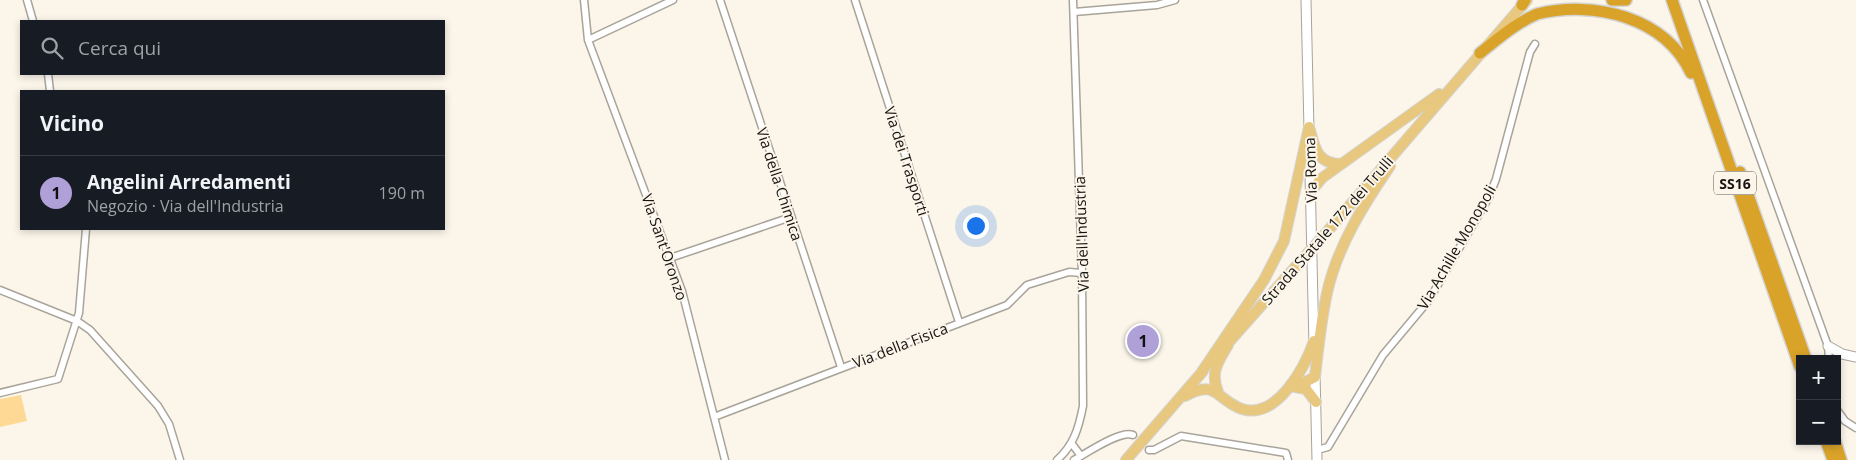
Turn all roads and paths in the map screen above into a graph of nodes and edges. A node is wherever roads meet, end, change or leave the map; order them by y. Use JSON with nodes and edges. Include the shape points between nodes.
{"nodes":[{"id":1,"x":27,"y":0,"type":"edge"},
{"id":2,"x":584,"y":0,"type":"edge"},
{"id":3,"x":673,"y":0,"type":"edge"},
{"id":4,"x":720,"y":0,"type":"edge"},
{"id":5,"x":855,"y":0,"type":"edge"},
{"id":6,"x":1073,"y":0,"type":"edge"},
{"id":7,"x":1175,"y":0,"type":"edge"},
{"id":8,"x":1306,"y":0,"type":"edge"},
{"id":9,"x":1612,"y":0,"type":"edge"},
{"id":10,"x":1626,"y":0,"type":"edge"},
{"id":11,"x":1672,"y":0,"type":"edge"},
{"id":12,"x":1679,"y":0,"type":"edge"},
{"id":13,"x":1702,"y":0,"type":"edge"},
{"id":14,"x":1525,"y":2,"type":"edge"},
{"id":15,"x":1074,"y":12,"type":"junction"},
{"id":16,"x":33,"y":20,"type":"edge"},
{"id":17,"x":588,"y":40,"type":"junction"},
{"id":18,"x":1535,"y":44,"type":"dead end"},
{"id":19,"x":1480,"y":53,"type":"junction"},
{"id":20,"x":48,"y":75,"type":"edge"},
{"id":21,"x":1457,"y":80,"type":"junction"},
{"id":22,"x":50,"y":90,"type":"edge"},
{"id":23,"x":1712,"y":117,"type":"junction"},
{"id":24,"x":1421,"y":122,"type":"junction"},
{"id":25,"x":1309,"y":127,"type":"junction"},
{"id":26,"x":1341,"y":164,"type":"junction"},
{"id":27,"x":1311,"y":191,"type":"junction"},
{"id":28,"x":791,"y":217,"type":"junction"},
{"id":29,"x":86,"y":230,"type":"edge"},
{"id":30,"x":670,"y":258,"type":"junction"},
{"id":31,"x":1082,"y":273,"type":"junction"},
{"id":32,"x":0,"y":290,"type":"edge"},
{"id":33,"x":76,"y":321,"type":"junction"},
{"id":34,"x":959,"y":322,"type":"junction"},
{"id":35,"x":1230,"y":340,"type":"junction"},
{"id":36,"x":1314,"y":341,"type":"junction"},
{"id":37,"x":1828,"y":346,"type":"junction"},
{"id":38,"x":1805,"y":355,"type":"edge"},
{"id":39,"x":1829,"y":355,"type":"edge"},
{"id":40,"x":1796,"y":356,"type":"edge"},
{"id":41,"x":1856,"y":357,"type":"edge"},
{"id":42,"x":840,"y":367,"type":"junction"},
{"id":43,"x":1199,"y":376,"type":"junction"},
{"id":44,"x":1315,"y":377,"type":"junction"},
{"id":45,"x":1292,"y":388,"type":"junction"},
{"id":46,"x":1218,"y":392,"type":"junction"},
{"id":47,"x":0,"y":393,"type":"edge"},
{"id":48,"x":1177,"y":400,"type":"junction"},
{"id":49,"x":1316,"y":402,"type":"junction"},
{"id":50,"x":1841,"y":416,"type":"edge"},
{"id":51,"x":714,"y":417,"type":"junction"},
{"id":52,"x":1856,"y":428,"type":"edge"},
{"id":53,"x":1133,"y":435,"type":"dead end"},
{"id":54,"x":1072,"y":444,"type":"junction"},
{"id":55,"x":1827,"y":445,"type":"edge"},
{"id":56,"x":1836,"y":445,"type":"edge"},
{"id":57,"x":1149,"y":450,"type":"dead end"},
{"id":58,"x":1317,"y":450,"type":"junction"},
{"id":59,"x":1081,"y":456,"type":"junction"},
{"id":60,"x":180,"y":460,"type":"edge"},
{"id":61,"x":725,"y":460,"type":"edge"},
{"id":62,"x":1058,"y":460,"type":"edge"},
{"id":63,"x":1074,"y":460,"type":"edge"},
{"id":64,"x":1126,"y":460,"type":"edge"},
{"id":65,"x":1288,"y":460,"type":"edge"},
{"id":66,"x":1317,"y":460,"type":"edge"},
{"id":67,"x":1833,"y":460,"type":"edge"},
{"id":68,"x":1841,"y":460,"type":"edge"}],
"edges":[{"from":1,"to":16,"type":"street"},
{"from":2,"to":17,"type":"street","name":"Via Sant'Oronzo"},
{"from":3,"to":17,"type":"street"},
{"from":4,"to":28,"type":"street","name":"Via della Chimica"},
{"from":5,"to":34,"type":"street","name":"Via dei Trasporti"},
{"from":6,"to":15,"type":"street","name":"Via dell'Industria"},
{"from":7,"to":15,"type":"street","via":[[1157,6]]},
{"from":8,"to":25,"type":"street","name":"Via Roma"},
{"from":9,"to":10,"type":"highway"},
{"from":11,"to":23,"type":"highway","number":"SS16"},
{"from":12,"to":38,"type":"highway","number":"SS16"},
{"from":13,"to":37,"type":"street"},
{"from":14,"to":19,"type":"main road","name":"Strada Statale 172 dei Trulli"},
{"from":15,"to":31,"type":"street","name":"Via dell'Industria"},
{"from":17,"to":30,"type":"street","name":"Via Sant'Oronzo"},
{"from":18,"to":58,"type":"street","name":"Via Achille Monopoli","via":[[1489,197],[1429,300],[1383,355],[1328,447]]},
{"from":19,"to":21,"type":"main road","name":"Strada Statale 172 dei Trulli"},
{"from":19,"to":23,"type":"highway","via":[[1538,14],[1561,8],[1605,7],[1628,14],[1671,42],[1688,66]]},
{"from":20,"to":22,"type":"street"},
{"from":21,"to":24,"type":"main road","name":"Strada Statale 172 dei Trulli"},
{"from":21,"to":26,"type":"main road"},
{"from":23,"to":40,"type":"highway","number":"SS16"},
{"from":24,"to":35,"type":"main road","name":"Strada Statale 172 dei Trulli","bridge":true},
{"from":24,"to":44,"type":"main road","via":[[1380,182],[1351,230],[1337,261],[1328,292]]},
{"from":25,"to":26,"type":"main road","via":[[1317,154],[1323,161]]},
{"from":25,"to":27,"type":"street","name":"Via Roma"},
{"from":25,"to":43,"type":"main road","via":[[1284,240],[1264,280]]},
{"from":26,"to":27,"type":"main road"},
{"from":27,"to":36,"type":"street","name":"Via Roma"},
{"from":28,"to":30,"type":"street"},
{"from":28,"to":42,"type":"street","name":"Via della Chimica"},
{"from":29,"to":33,"type":"street"},
{"from":30,"to":51,"type":"street","name":"Via Sant'Oronzo","via":[[682,291]]},
{"from":31,"to":34,"type":"street","name":"Via della Fisica","via":[[1069,272],[1028,285],[1007,305]]},
{"from":31,"to":54,"type":"street","name":"Via dell'Industria","via":[[1083,406]]},
{"from":32,"to":33,"type":"street"},
{"from":33,"to":47,"type":"street","via":[[58,379]]},
{"from":33,"to":60,"type":"street","via":[[90,330],[158,406]]},
{"from":34,"to":42,"type":"street","name":"Via della Fisica"},
{"from":35,"to":43,"type":"main road","name":"Strada Statale 172 dei Trulli"},
{"from":35,"to":46,"type":"main road","via":[[1214,369]]},
{"from":36,"to":44,"type":"street","name":"Via Roma"},
{"from":36,"to":45,"type":"main road"},
{"from":37,"to":39,"type":"street"},
{"from":37,"to":41,"type":"street"},
{"from":42,"to":51,"type":"street","name":"Via della Fisica"},
{"from":43,"to":48,"type":"main road","name":"Strada Statale 172 dei Trulli"},
{"from":44,"to":45,"type":"main road"},
{"from":44,"to":49,"type":"street","name":"Via Roma"},
{"from":45,"to":46,"type":"main road","via":[[1276,402],[1256,410],[1242,409]]},
{"from":45,"to":49,"type":"main road","via":[[1306,390]]},
{"from":46,"to":48,"type":"main road","via":[[1197,390]]},
{"from":48,"to":64,"type":"main road","name":"Strada Statale 172 dei Trulli"},
{"from":49,"to":58,"type":"street","name":"Via Roma"},
{"from":50,"to":52,"type":"street"},
{"from":51,"to":61,"type":"street","name":"Via Sant'Oronzo"},
{"from":53,"to":59,"type":"street","via":[[1120,435]]},
{"from":54,"to":59,"type":"street"},
{"from":54,"to":62,"type":"street","name":"Via dell'Industria"},
{"from":55,"to":67,"type":"highway"},
{"from":56,"to":68,"type":"highway"},
{"from":57,"to":65,"type":"street","via":[[1182,436],[1286,453]]},
{"from":58,"to":66,"type":"street","name":"Via Roma"},
{"from":59,"to":63,"type":"street"}]}
